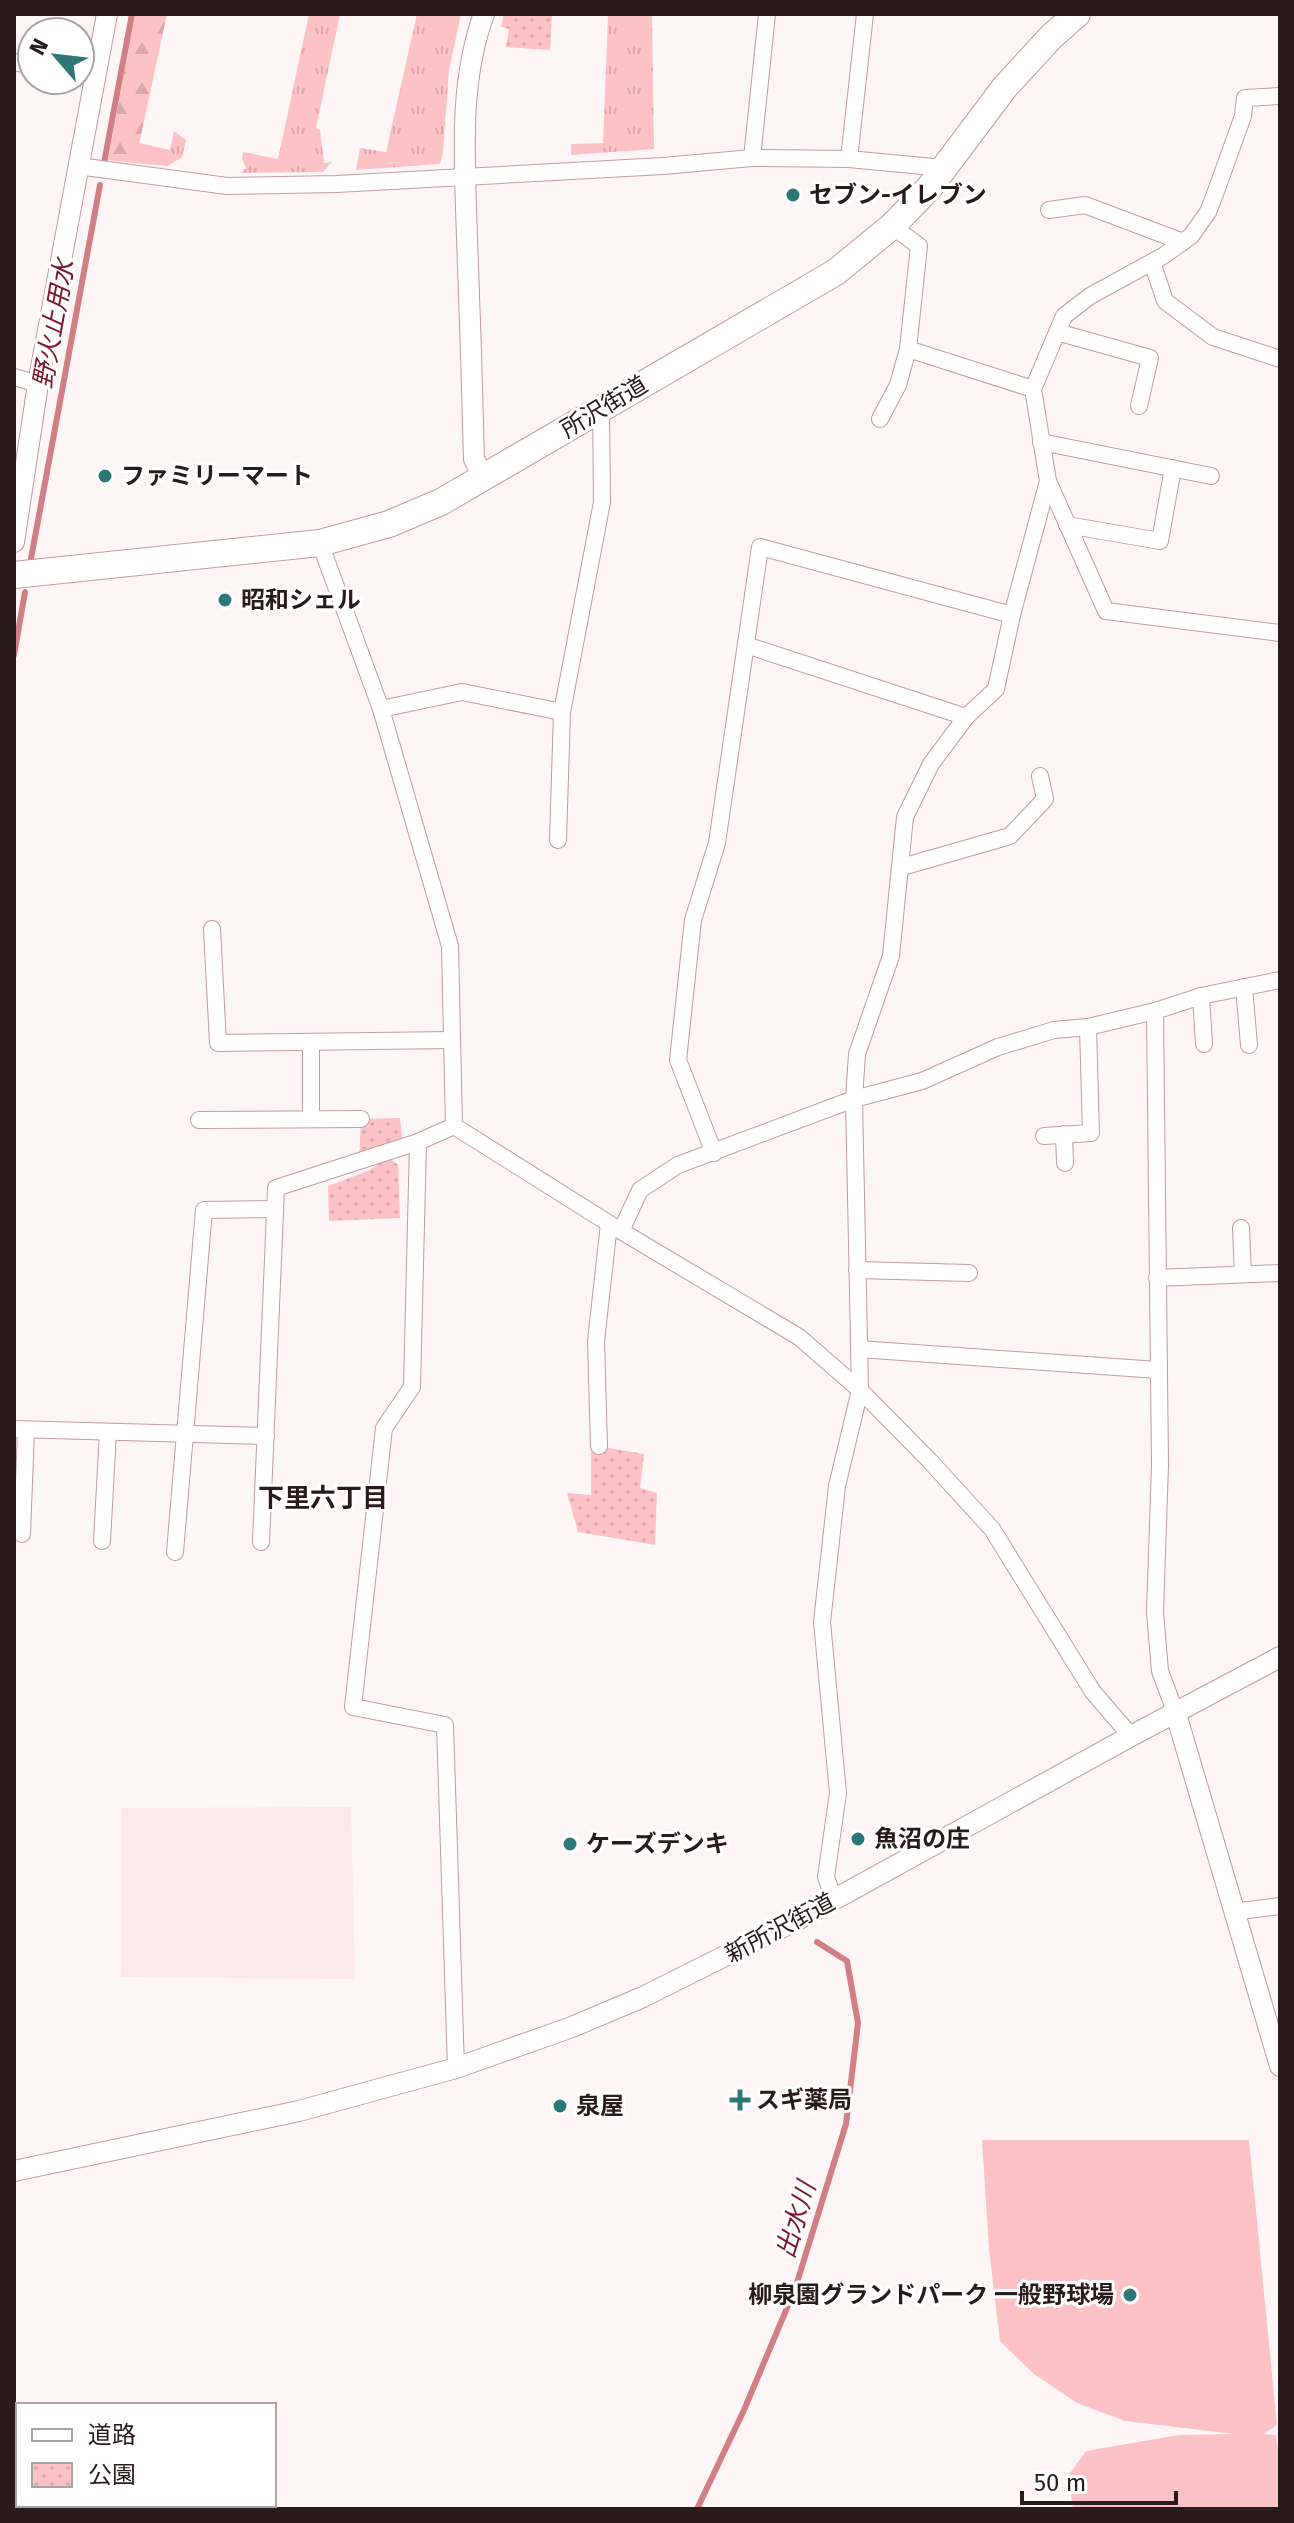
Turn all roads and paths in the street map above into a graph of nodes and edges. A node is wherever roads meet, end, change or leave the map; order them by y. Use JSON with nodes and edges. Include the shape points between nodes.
{"nodes":[{"id":1,"x":107,"y":14,"type":"edge"},
{"id":2,"x":484,"y":14,"type":"edge"},
{"id":3,"x":767,"y":14,"type":"edge"},
{"id":4,"x":865,"y":14,"type":"edge"},
{"id":5,"x":1077,"y":14,"type":"edge"},
{"id":6,"x":96,"y":50,"type":"edge"},
{"id":7,"x":85,"y":96,"type":"edge"},
{"id":8,"x":1280,"y":96,"type":"edge"},
{"id":9,"x":752,"y":158,"type":"junction"},
{"id":10,"x":849,"y":159,"type":"junction"},
{"id":11,"x":78,"y":166,"type":"junction"},
{"id":12,"x":944,"y":168,"type":"junction"},
{"id":13,"x":466,"y":176,"type":"junction"},
{"id":14,"x":1049,"y":210,"type":"dead end"},
{"id":15,"x":892,"y":226,"type":"junction"},
{"id":16,"x":1183,"y":242,"type":"junction"},
{"id":17,"x":1152,"y":262,"type":"junction"},
{"id":18,"x":1057,"y":332,"type":"junction"},
{"id":19,"x":908,"y":349,"type":"junction"},
{"id":20,"x":1280,"y":359,"type":"edge"},
{"id":21,"x":14,"y":377,"type":"edge"},
{"id":22,"x":38,"y":384,"type":"junction"},
{"id":23,"x":1033,"y":389,"type":"junction"},
{"id":24,"x":1139,"y":406,"type":"dead end"},
{"id":25,"x":601,"y":408,"type":"junction"},
{"id":26,"x":880,"y":419,"type":"dead end"},
{"id":27,"x":1041,"y":442,"type":"junction"},
{"id":28,"x":1173,"y":468,"type":"junction"},
{"id":29,"x":1211,"y":476,"type":"dead end"},
{"id":30,"x":484,"y":479,"type":"junction"},
{"id":31,"x":1048,"y":481,"type":"junction"},
{"id":32,"x":1067,"y":525,"type":"junction"},
{"id":33,"x":14,"y":542,"type":"edge"},
{"id":34,"x":320,"y":543,"type":"junction"},
{"id":35,"x":14,"y":575,"type":"edge"},
{"id":36,"x":1012,"y":615,"type":"junction"},
{"id":37,"x":1280,"y":633,"type":"edge"},
{"id":38,"x":746,"y":645,"type":"junction"},
{"id":39,"x":381,"y":709,"type":"junction"},
{"id":40,"x":562,"y":712,"type":"junction"},
{"id":41,"x":966,"y":717,"type":"junction"},
{"id":42,"x":1040,"y":776,"type":"dead end"},
{"id":43,"x":558,"y":840,"type":"dead end"},
{"id":44,"x":902,"y":867,"type":"junction"},
{"id":45,"x":212,"y":929,"type":"dead end"},
{"id":46,"x":1280,"y":980,"type":"edge"},
{"id":47,"x":1244,"y":987,"type":"junction"},
{"id":48,"x":1201,"y":996,"type":"junction"},
{"id":49,"x":1155,"y":1011,"type":"junction"},
{"id":50,"x":1088,"y":1027,"type":"junction"},
{"id":51,"x":452,"y":1040,"type":"junction"},
{"id":52,"x":311,"y":1042,"type":"junction"},
{"id":53,"x":1204,"y":1044,"type":"dead end"},
{"id":54,"x":1249,"y":1045,"type":"dead end"},
{"id":55,"x":854,"y":1099,"type":"junction"},
{"id":56,"x":311,"y":1118,"type":"junction"},
{"id":57,"x":361,"y":1119,"type":"dead end"},
{"id":58,"x":199,"y":1120,"type":"dead end"},
{"id":59,"x":454,"y":1126,"type":"junction"},
{"id":60,"x":1064,"y":1134,"type":"junction"},
{"id":61,"x":1044,"y":1136,"type":"dead end"},
{"id":62,"x":418,"y":1142,"type":"junction"},
{"id":63,"x":714,"y":1153,"type":"junction"},
{"id":64,"x":1065,"y":1163,"type":"dead end"},
{"id":65,"x":274,"y":1209,"type":"junction"},
{"id":66,"x":615,"y":1228,"type":"junction"},
{"id":67,"x":1241,"y":1228,"type":"dead end"},
{"id":68,"x":857,"y":1270,"type":"junction"},
{"id":69,"x":969,"y":1273,"type":"dead end"},
{"id":70,"x":1280,"y":1273,"type":"edge"},
{"id":71,"x":1243,"y":1274,"type":"junction"},
{"id":72,"x":1157,"y":1278,"type":"junction"},
{"id":73,"x":859,"y":1349,"type":"junction"},
{"id":74,"x":1158,"y":1370,"type":"junction"},
{"id":75,"x":860,"y":1390,"type":"junction"},
{"id":76,"x":20,"y":1429,"type":"edge"},
{"id":77,"x":108,"y":1432,"type":"junction"},
{"id":78,"x":186,"y":1434,"type":"junction"},
{"id":79,"x":266,"y":1436,"type":"junction"},
{"id":80,"x":599,"y":1446,"type":"dead end"},
{"id":81,"x":22,"y":1534,"type":"dead end"},
{"id":82,"x":102,"y":1541,"type":"dead end"},
{"id":83,"x":261,"y":1542,"type":"dead end"},
{"id":84,"x":175,"y":1552,"type":"dead end"},
{"id":85,"x":1280,"y":1657,"type":"edge"},
{"id":86,"x":1176,"y":1714,"type":"junction"},
{"id":87,"x":1131,"y":1736,"type":"junction"},
{"id":88,"x":834,"y":1900,"type":"junction"},
{"id":89,"x":1280,"y":1906,"type":"edge"},
{"id":90,"x":1233,"y":1912,"type":"junction"},
{"id":91,"x":1280,"y":2066,"type":"edge"},
{"id":92,"x":456,"y":2068,"type":"junction"},
{"id":93,"x":14,"y":2171,"type":"edge"}],
"edges":[{"from":1,"to":6,"type":"street"},
{"from":2,"to":13,"type":"street","via":[[466,110]]},
{"from":3,"to":9,"type":"street"},
{"from":4,"to":10,"type":"street"},
{"from":5,"to":12,"type":"main road","name":"所沢街道","via":[[1005,87]]},
{"from":7,"to":11,"type":"street"},
{"from":8,"to":16,"type":"street","via":[[1245,98],[1208,212]]},
{"from":9,"to":10,"type":"street"},
{"from":9,"to":13,"type":"street"},
{"from":10,"to":12,"type":"street"},
{"from":11,"to":13,"type":"street","via":[[227,186]]},
{"from":11,"to":22,"type":"street"},
{"from":12,"to":15,"type":"main road","name":"所沢街道"},
{"from":13,"to":30,"type":"street","via":[[474,459]]},
{"from":14,"to":16,"type":"street","via":[[1085,205]]},
{"from":15,"to":19,"type":"street","via":[[919,246]]},
{"from":15,"to":25,"type":"main road","name":"所沢街道","via":[[836,272]]},
{"from":16,"to":17,"type":"street"},
{"from":17,"to":18,"type":"street","via":[[1090,296],[1064,316]]},
{"from":17,"to":20,"type":"street","via":[[1165,301],[1213,337]]},
{"from":18,"to":23,"type":"street"},
{"from":18,"to":24,"type":"street","via":[[1150,358]]},
{"from":19,"to":23,"type":"street"},
{"from":19,"to":26,"type":"street","via":[[898,385]]},
{"from":21,"to":22,"type":"street"},
{"from":22,"to":33,"type":"street"},
{"from":23,"to":27,"type":"street"},
{"from":25,"to":30,"type":"main road","name":"所沢街道"},
{"from":25,"to":40,"type":"street","via":[[602,502]]},
{"from":27,"to":28,"type":"street"},
{"from":27,"to":31,"type":"street"},
{"from":28,"to":29,"type":"street"},
{"from":28,"to":32,"type":"street","via":[[1160,541]]},
{"from":30,"to":34,"type":"main road","name":"所沢街道","via":[[389,524]]},
{"from":31,"to":32,"type":"street"},
{"from":31,"to":36,"type":"street"},
{"from":32,"to":37,"type":"street","via":[[1106,611]]},
{"from":34,"to":35,"type":"main road","name":"所沢街道"},
{"from":34,"to":39,"type":"street"},
{"from":36,"to":38,"type":"street","via":[[760,547]]},
{"from":36,"to":41,"type":"street","via":[[996,689]]},
{"from":38,"to":41,"type":"street"},
{"from":38,"to":63,"type":"street","via":[[717,843],[693,920],[678,1060]]},
{"from":39,"to":40,"type":"street","via":[[462,692]]},
{"from":39,"to":51,"type":"street","via":[[450,946]]},
{"from":40,"to":43,"type":"street"},
{"from":41,"to":44,"type":"street","via":[[931,764],[905,817]]},
{"from":42,"to":44,"type":"street","via":[[1045,799],[1010,836]]},
{"from":44,"to":55,"type":"street","via":[[891,956],[857,1054]]},
{"from":45,"to":52,"type":"street","via":[[218,1043]]},
{"from":46,"to":47,"type":"street"},
{"from":47,"to":48,"type":"street"},
{"from":47,"to":54,"type":"street"},
{"from":48,"to":49,"type":"street"},
{"from":48,"to":53,"type":"street"},
{"from":49,"to":50,"type":"street"},
{"from":49,"to":72,"type":"street"},
{"from":50,"to":55,"type":"street","via":[[1054,1030],[998,1047],[922,1081]]},
{"from":50,"to":60,"type":"street","via":[[1091,1133]]},
{"from":51,"to":52,"type":"street"},
{"from":51,"to":59,"type":"street"},
{"from":52,"to":56,"type":"street"},
{"from":55,"to":63,"type":"street"},
{"from":55,"to":68,"type":"street"},
{"from":56,"to":57,"type":"street"},
{"from":56,"to":58,"type":"street"},
{"from":59,"to":62,"type":"street"},
{"from":59,"to":66,"type":"street"},
{"from":60,"to":61,"type":"street"},
{"from":60,"to":64,"type":"street"},
{"from":62,"to":65,"type":"street","via":[[276,1188]]},
{"from":62,"to":92,"type":"street","via":[[412,1387],[384,1428],[353,1707],[445,1725]]},
{"from":63,"to":66,"type":"street","via":[[678,1165],[640,1190]]},
{"from":65,"to":78,"type":"street","via":[[204,1210]]},
{"from":65,"to":79,"type":"street"},
{"from":66,"to":75,"type":"street","via":[[799,1337]]},
{"from":66,"to":80,"type":"street","via":[[596,1341]]},
{"from":67,"to":71,"type":"street"},
{"from":68,"to":69,"type":"street"},
{"from":68,"to":73,"type":"street"},
{"from":70,"to":71,"type":"street"},
{"from":71,"to":72,"type":"street"},
{"from":72,"to":74,"type":"street"},
{"from":73,"to":74,"type":"street"},
{"from":73,"to":75,"type":"street"},
{"from":74,"to":86,"type":"street","via":[[1155,1612],[1160,1671]]},
{"from":75,"to":87,"type":"street","via":[[992,1529],[1093,1692]]},
{"from":75,"to":88,"type":"street","via":[[837,1486],[822,1622],[838,1793],[826,1877]]},
{"from":76,"to":77,"type":"street"},
{"from":76,"to":81,"type":"street"},
{"from":77,"to":78,"type":"street"},
{"from":77,"to":82,"type":"street"},
{"from":78,"to":79,"type":"street"},
{"from":78,"to":84,"type":"street"},
{"from":79,"to":83,"type":"street"},
{"from":85,"to":86,"type":"street","name":"新所沢街道"},
{"from":86,"to":87,"type":"street","name":"新所沢街道"},
{"from":86,"to":90,"type":"street"},
{"from":87,"to":88,"type":"street","name":"新所沢街道"},
{"from":88,"to":92,"type":"street","name":"新所沢街道","via":[[643,1997]]},
{"from":89,"to":90,"type":"street"},
{"from":90,"to":91,"type":"street"},
{"from":92,"to":93,"type":"street","name":"新所沢街道","via":[[299,2111]]}]}
